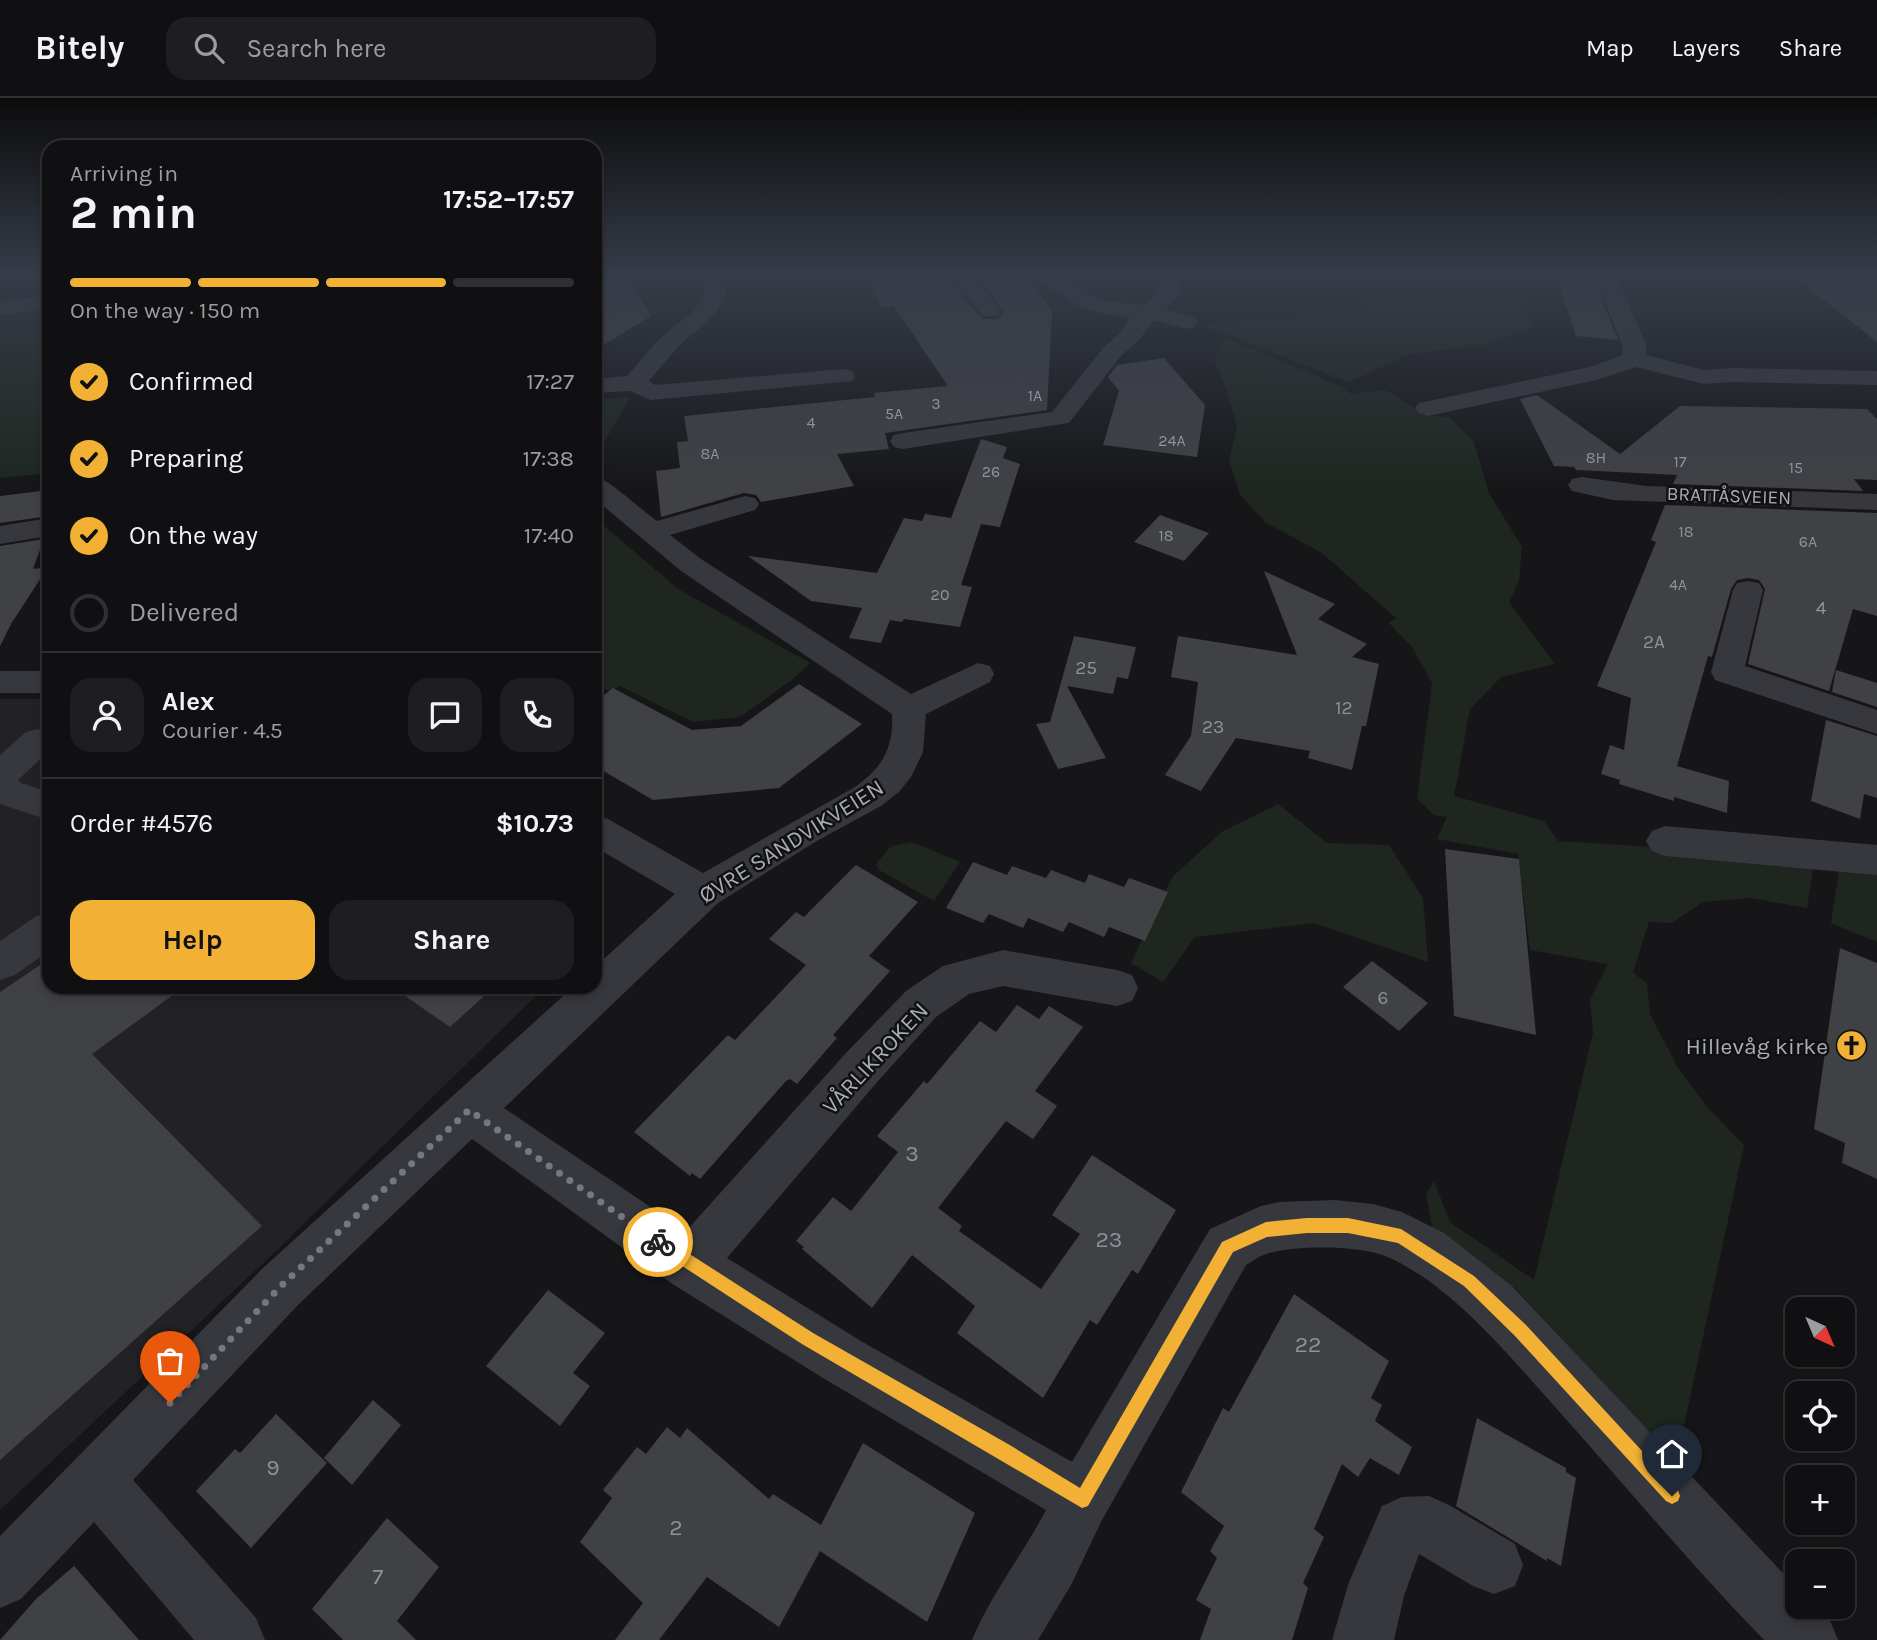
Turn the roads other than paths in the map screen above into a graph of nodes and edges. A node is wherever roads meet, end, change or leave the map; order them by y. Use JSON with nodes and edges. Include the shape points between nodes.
{"nodes":[{"id":1,"x":667,"y":346,"type":"edge"},
{"id":2,"x":1119,"y":346,"type":"edge"},
{"id":3,"x":1634,"y":346,"type":"edge"},
{"id":4,"x":1635,"y":359,"type":"junction"},
{"id":5,"x":843,"y":376,"type":"dead end"},
{"id":6,"x":1704,"y":377,"type":"junction"},
{"id":7,"x":1877,"y":378,"type":"edge"},
{"id":8,"x":634,"y":383,"type":"junction"},
{"id":9,"x":602,"y":385,"type":"edge"},
{"id":10,"x":1681,"y":396,"type":"dead end"},
{"id":11,"x":1428,"y":408,"type":"dead end"},
{"id":12,"x":903,"y":441,"type":"dead end"},
{"id":13,"x":1582,"y":485,"type":"dead end"},
{"id":14,"x":602,"y":490,"type":"edge"},
{"id":15,"x":1877,"y":502,"type":"edge"},
{"id":16,"x":746,"y":504,"type":"dead end"},
{"id":17,"x":42,"y":528,"type":"edge"},
{"id":18,"x":653,"y":531,"type":"junction"},
{"id":19,"x":0,"y":534,"type":"edge"},
{"id":20,"x":1748,"y":590,"type":"dead end"},
{"id":21,"x":978,"y":674,"type":"dead end"},
{"id":22,"x":0,"y":682,"type":"edge"},
{"id":23,"x":42,"y":682,"type":"edge"},
{"id":24,"x":909,"y":709,"type":"junction"},
{"id":25,"x":1877,"y":722,"type":"edge"},
{"id":26,"x":42,"y":740,"type":"edge"},
{"id":27,"x":0,"y":741,"type":"edge"},
{"id":28,"x":42,"y":741,"type":"edge"},
{"id":29,"x":0,"y":775,"type":"edge"},
{"id":30,"x":0,"y":783,"type":"edge"},
{"id":31,"x":42,"y":804,"type":"edge"},
{"id":32,"x":602,"y":833,"type":"edge"},
{"id":33,"x":1665,"y":841,"type":"dead end"},
{"id":34,"x":1877,"y":860,"type":"edge"},
{"id":35,"x":705,"y":892,"type":"junction"},
{"id":36,"x":42,"y":934,"type":"edge"},
{"id":37,"x":0,"y":963,"type":"edge"},
{"id":38,"x":602,"y":987,"type":"edge"},
{"id":39,"x":1118,"y":988,"type":"dead end"},
{"id":40,"x":595,"y":994,"type":"edge"},
{"id":41,"x":469,"y":1110,"type":"junction"},
{"id":42,"x":690,"y":1265,"type":"junction"},
{"id":43,"x":96,"y":1481,"type":"junction"},
{"id":44,"x":1082,"y":1500,"type":"junction"},
{"id":45,"x":1494,"y":1565,"type":"dead end"},
{"id":46,"x":0,"y":1578,"type":"edge"},
{"id":47,"x":234,"y":1640,"type":"edge"},
{"id":48,"x":1003,"y":1640,"type":"edge"},
{"id":49,"x":1363,"y":1640,"type":"edge"},
{"id":50,"x":1807,"y":1640,"type":"edge"}],
"edges":[{"from":1,"to":8,"type":"street"},
{"from":2,"to":12,"type":"street","via":[[1060,418]]},
{"from":3,"to":4,"type":"street"},
{"from":4,"to":6,"type":"street"},
{"from":4,"to":11,"type":"street","via":[[1596,373]]},
{"from":5,"to":8,"type":"street","via":[[651,393]]},
{"from":6,"to":7,"type":"street"},
{"from":6,"to":10,"type":"street"},
{"from":8,"to":9,"type":"street"},
{"from":13,"to":15,"type":"street","name":"BRATTÅSVEIEN","via":[[1668,494]]},
{"from":14,"to":18,"type":"street"},
{"from":16,"to":18,"type":"street"},
{"from":17,"to":19,"type":"street"},
{"from":18,"to":24,"type":"street","via":[[701,572]]},
{"from":20,"to":25,"type":"street","via":[[1727,672]]},
{"from":21,"to":24,"type":"street"},
{"from":22,"to":23,"type":"street"},
{"from":24,"to":35,"type":"street","name":"ØVRE SANDVIKVEIEN","via":[[908,747],[892,777]]},
{"from":26,"to":27,"type":"street"},
{"from":28,"to":29,"type":"street"},
{"from":30,"to":31,"type":"street","via":[[8,793]]},
{"from":32,"to":35,"type":"street"},
{"from":33,"to":34,"type":"street"},
{"from":35,"to":38,"type":"street","name":"ØVRE SANDVIKVEIEN"},
{"from":36,"to":37,"type":"street"},
{"from":39,"to":42,"type":"street","name":"VÅRLIKROKEN","via":[[1003,968],[958,979],[921,1004]]},
{"from":40,"to":41,"type":"street","name":"ØVRE SANDVIKVEIEN"},
{"from":41,"to":42,"type":"street"},
{"from":41,"to":43,"type":"street","name":"ØVRE SANDVIKVEIEN","via":[[281,1286]]},
{"from":42,"to":44,"type":"street"},
{"from":43,"to":46,"type":"street","name":"ØVRE SANDVIKVEIEN"},
{"from":43,"to":47,"type":"street"},
{"from":44,"to":48,"type":"street","via":[[1050,1564]]},
{"from":44,"to":50,"type":"street","via":[[1227,1247],[1266,1229],[1348,1225],[1401,1236],[1469,1281],[1521,1331]]},
{"from":45,"to":49,"type":"street","via":[[1429,1525],[1402,1526]]}]}
